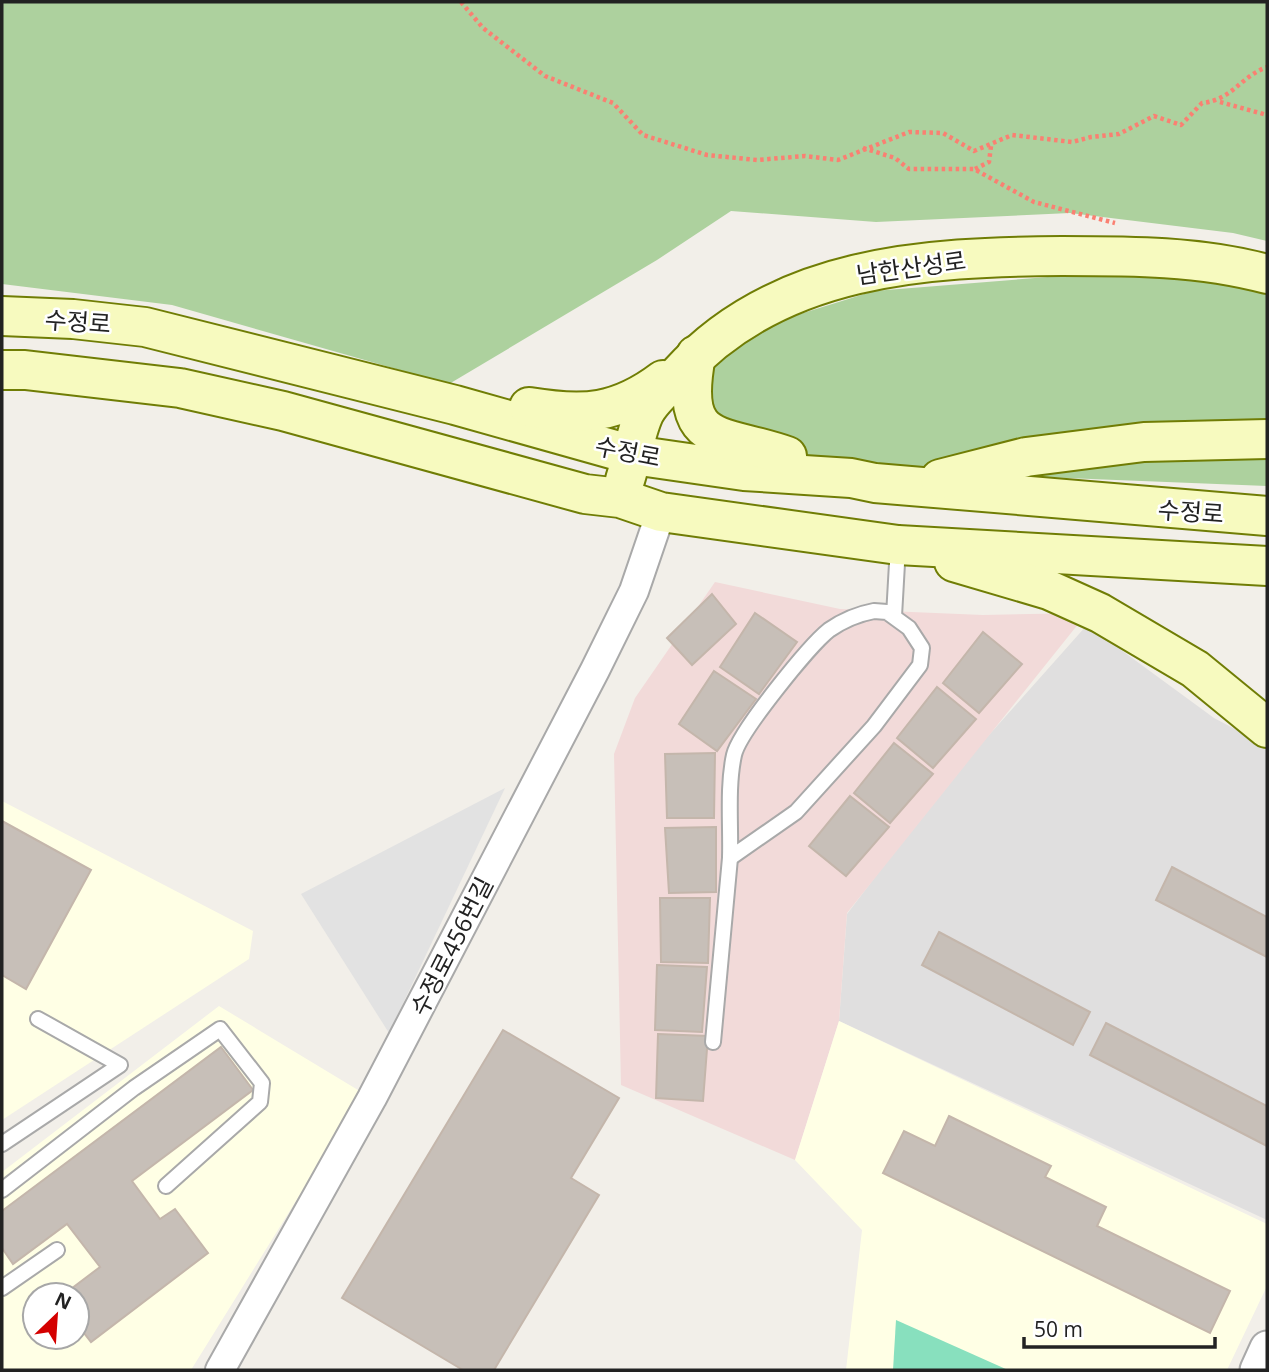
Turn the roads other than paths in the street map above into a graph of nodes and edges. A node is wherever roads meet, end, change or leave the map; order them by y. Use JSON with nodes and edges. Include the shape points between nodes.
{"nodes":[{"id":1,"x":1267,"y":274,"type":"edge"},
{"id":2,"x":2,"y":316,"type":"edge"},
{"id":3,"x":696,"y":355,"type":"junction"},
{"id":4,"x":2,"y":370,"type":"edge"},
{"id":5,"x":455,"y":405,"type":"junction"},
{"id":6,"x":1267,"y":439,"type":"edge"},
{"id":7,"x":633,"y":455,"type":"junction"},
{"id":8,"x":670,"y":460,"type":"junction"},
{"id":9,"x":851,"y":478,"type":"junction"},
{"id":10,"x":912,"y":486,"type":"junction"},
{"id":11,"x":620,"y":498,"type":"junction"},
{"id":12,"x":661,"y":512,"type":"junction"},
{"id":13,"x":1267,"y":516,"type":"edge"},
{"id":14,"x":898,"y":545,"type":"junction"},
{"id":15,"x":1267,"y":566,"type":"edge"},
{"id":16,"x":894,"y":616,"type":"junction"},
{"id":17,"x":1267,"y":728,"type":"edge"},
{"id":18,"x":730,"y":858,"type":"junction"},
{"id":19,"x":38,"y":1018,"type":"dead end"},
{"id":20,"x":713,"y":1042,"type":"dead end"},
{"id":21,"x":2,"y":1143,"type":"edge"},
{"id":22,"x":166,"y":1186,"type":"dead end"},
{"id":23,"x":2,"y":1190,"type":"edge"},
{"id":24,"x":57,"y":1250,"type":"dead end"},
{"id":25,"x":2,"y":1288,"type":"edge"},
{"id":26,"x":1267,"y":1348,"type":"edge"},
{"id":27,"x":220,"y":1370,"type":"edge"},
{"id":28,"x":1256,"y":1370,"type":"edge"}],
"edges":[{"from":1,"to":3,"type":"main road","name":"남한산성로","via":[[1199,260],[1123,256],[935,261],[868,270],[825,281],[770,304]]},
{"from":2,"to":5,"type":"main road","name":"수정로","via":[[145,327]]},
{"from":3,"to":5,"type":"main road","via":[[638,399],[607,409],[579,414],[498,402]]},
{"from":3,"to":7,"type":"main road","name":"남한산성로","via":[[644,413]]},
{"from":3,"to":9,"type":"main road","via":[[690,396],[699,425],[740,444],[773,450]]},
{"from":4,"to":11,"type":"main road","name":"수정로","via":[[180,387],[585,494]]},
{"from":5,"to":7,"type":"main road","name":"수정로"},
{"from":6,"to":10,"type":"main road","via":[[1144,442],[1039,456]]},
{"from":7,"to":8,"type":"main road","name":"수정로"},
{"from":7,"to":11,"type":"main road","name":"남한산성로"},
{"from":8,"to":9,"type":"main road","name":"수정로","via":[[744,471]]},
{"from":8,"to":12,"type":"main road"},
{"from":9,"to":10,"type":"main road","name":"수정로"},
{"from":10,"to":13,"type":"main road","name":"수정로"},
{"from":11,"to":12,"type":"main road","name":"수정로"},
{"from":12,"to":14,"type":"main road","name":"수정로"},
{"from":12,"to":27,"type":"street","name":"수정로456번길","via":[[634,591],[595,670],[372,1098]]},
{"from":14,"to":15,"type":"main road","name":"수정로"},
{"from":14,"to":16,"type":"lane"},
{"from":14,"to":17,"type":"main road","via":[[1049,590],[1100,613],[1195,669]]},
{"from":16,"to":18,"type":"lane","via":[[887,612],[860,614],[831,629],[811,647],[744,736],[735,753]]},
{"from":16,"to":18,"type":"lane","via":[[918,640],[920,665],[874,726],[796,813]]},
{"from":18,"to":20,"type":"lane"},
{"from":19,"to":21,"type":"lane","via":[[120,1065]]},
{"from":22,"to":23,"type":"lane","via":[[260,1102],[262,1083],[220,1029],[134,1088]]},
{"from":24,"to":25,"type":"lane"},
{"from":26,"to":28,"type":"street"}]}
